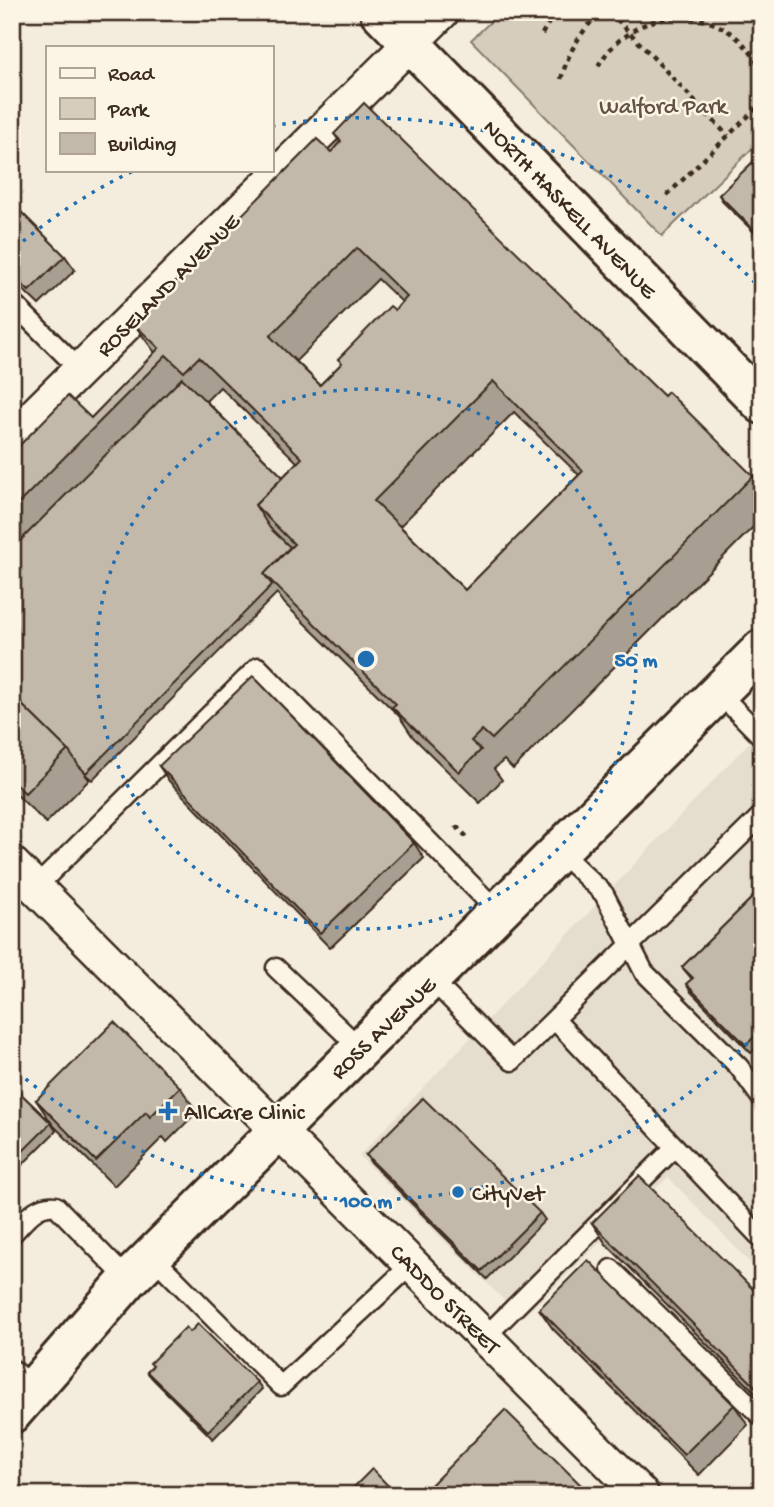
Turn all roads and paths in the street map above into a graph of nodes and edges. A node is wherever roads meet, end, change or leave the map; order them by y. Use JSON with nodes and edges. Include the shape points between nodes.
{"nodes":[{"id":1,"x":380,"y":12,"type":"edge"},
{"id":2,"x":442,"y":12,"type":"edge"},
{"id":3,"x":555,"y":12,"type":"edge"},
{"id":4,"x":601,"y":12,"type":"edge"},
{"id":5,"x":610,"y":12,"type":"edge"},
{"id":6,"x":628,"y":31,"type":"junction"},
{"id":7,"x":542,"y":34,"type":"dead end"},
{"id":8,"x":409,"y":42,"type":"junction"},
{"id":9,"x":598,"y":66,"type":"dead end"},
{"id":10,"x":762,"y":72,"type":"edge"},
{"id":11,"x":561,"y":79,"type":"dead end"},
{"id":12,"x":762,"y":103,"type":"edge"},
{"id":13,"x":728,"y":136,"type":"junction"},
{"id":14,"x":667,"y":195,"type":"dead end"},
{"id":15,"x":12,"y":302,"type":"edge"},
{"id":16,"x":80,"y":370,"type":"junction"},
{"id":17,"x":762,"y":404,"type":"edge"},
{"id":18,"x":12,"y":437,"type":"edge"},
{"id":19,"x":762,"y":649,"type":"edge"},
{"id":20,"x":718,"y":692,"type":"junction"},
{"id":21,"x":762,"y":737,"type":"edge"},
{"id":22,"x":762,"y":815,"type":"edge"},
{"id":23,"x":559,"y":851,"type":"junction"},
{"id":24,"x":12,"y":864,"type":"edge"},
{"id":25,"x":36,"y":887,"type":"junction"},
{"id":26,"x":499,"y":913,"type":"junction"},
{"id":27,"x":631,"y":943,"type":"junction"},
{"id":28,"x":276,"y":968,"type":"dead end"},
{"id":29,"x":431,"y":979,"type":"junction"},
{"id":30,"x":555,"y":1020,"type":"junction"},
{"id":31,"x":360,"y":1048,"type":"junction"},
{"id":32,"x":762,"y":1099,"type":"edge"},
{"id":33,"x":278,"y":1129,"type":"junction"},
{"id":34,"x":675,"y":1147,"type":"junction"},
{"id":35,"x":12,"y":1234,"type":"edge"},
{"id":36,"x":762,"y":1239,"type":"edge"},
{"id":37,"x":412,"y":1264,"type":"junction"},
{"id":38,"x":140,"y":1268,"type":"junction"},
{"id":39,"x":611,"y":1269,"type":"edge"},
{"id":40,"x":485,"y":1337,"type":"junction"},
{"id":41,"x":20,"y":1390,"type":"edge"},
{"id":42,"x":762,"y":1417,"type":"edge"},
{"id":43,"x":642,"y":1495,"type":"edge"}],
"edges":[{"from":1,"to":8,"type":"main road","name":"NORTH HASKELL AVENUE"},
{"from":2,"to":8,"type":"street","name":"ROSELAND AVENUE"},
{"from":3,"to":7,"type":"path"},
{"from":4,"to":11,"type":"path","via":[[568,54]]},
{"from":5,"to":6,"type":"path"},
{"from":6,"to":9,"type":"path"},
{"from":6,"to":10,"type":"path","via":[[671,16],[706,21],[736,36]]},
{"from":6,"to":13,"type":"path"},
{"from":8,"to":16,"type":"street","name":"ROSELAND AVENUE"},
{"from":8,"to":17,"type":"main road","name":"NORTH HASKELL AVENUE"},
{"from":12,"to":13,"type":"path"},
{"from":13,"to":14,"type":"path"},
{"from":15,"to":16,"type":"lane"},
{"from":16,"to":18,"type":"street","name":"ROSELAND AVENUE"},
{"from":19,"to":20,"type":"main road","name":"ROSS AVENUE"},
{"from":20,"to":21,"type":"lane"},
{"from":20,"to":23,"type":"main road","name":"ROSS AVENUE"},
{"from":22,"to":27,"type":"lane"},
{"from":23,"to":26,"type":"main road","name":"ROSS AVENUE"},
{"from":23,"to":27,"type":"lane","via":[[604,894]]},
{"from":24,"to":25,"type":"street","name":"CADDO STREET"},
{"from":25,"to":26,"type":"lane","via":[[258,667]]},
{"from":25,"to":33,"type":"street","name":"CADDO STREET"},
{"from":26,"to":29,"type":"main road","name":"ROSS AVENUE"},
{"from":27,"to":30,"type":"lane"},
{"from":27,"to":32,"type":"lane","via":[[644,972],[738,1067]]},
{"from":28,"to":31,"type":"lane"},
{"from":29,"to":30,"type":"lane","via":[[512,1061]]},
{"from":29,"to":31,"type":"main road","name":"ROSS AVENUE"},
{"from":30,"to":34,"type":"lane"},
{"from":31,"to":33,"type":"main road","name":"ROSS AVENUE"},
{"from":33,"to":37,"type":"street","name":"CADDO STREET"},
{"from":33,"to":38,"type":"main road","name":"ROSS AVENUE"},
{"from":34,"to":36,"type":"lane"},
{"from":34,"to":40,"type":"lane"},
{"from":35,"to":38,"type":"lane","via":[[38,1208],[56,1206]]},
{"from":37,"to":38,"type":"lane","via":[[281,1386]]},
{"from":37,"to":40,"type":"street","name":"CADDO STREET"},
{"from":38,"to":41,"type":"main road","name":"ROSS AVENUE"},
{"from":39,"to":42,"type":"lane"},
{"from":40,"to":43,"type":"street","name":"CADDO STREET"}]}
